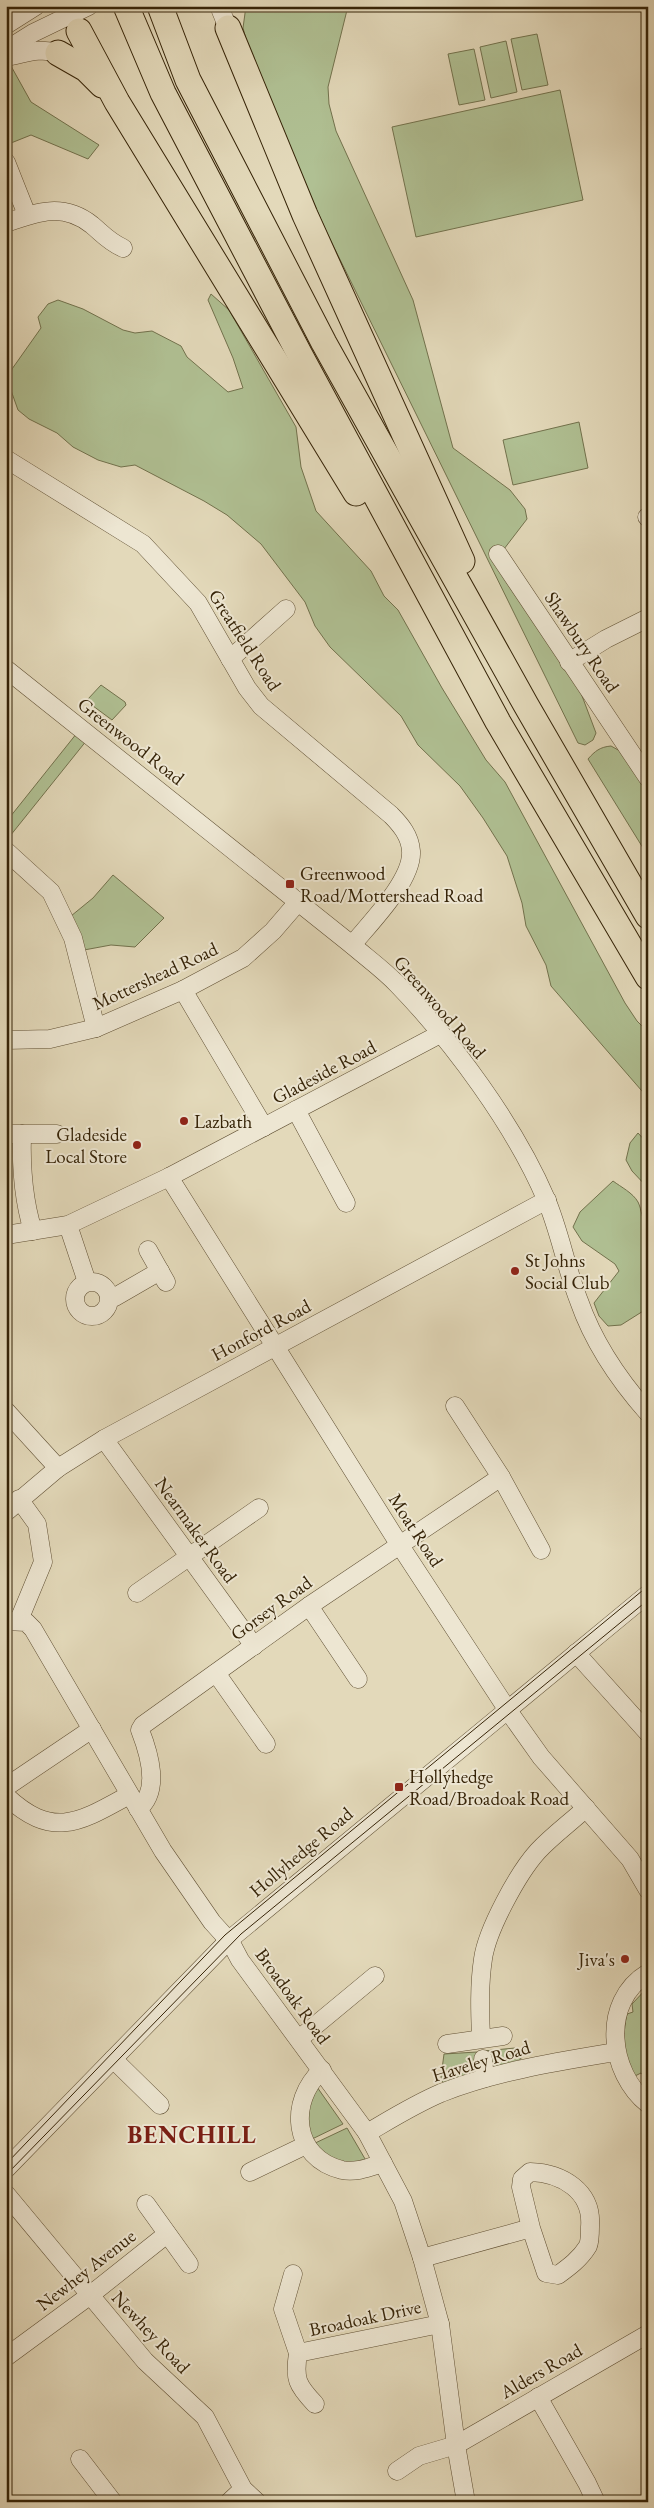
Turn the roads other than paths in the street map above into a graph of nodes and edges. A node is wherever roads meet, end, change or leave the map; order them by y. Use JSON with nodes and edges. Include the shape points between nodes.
{"nodes":[{"id":1,"x":36,"y":6,"type":"edge"},
{"id":2,"x":126,"y":6,"type":"edge"},
{"id":3,"x":160,"y":6,"type":"edge"},
{"id":4,"x":78,"y":13,"type":"edge"},
{"id":5,"x":224,"y":13,"type":"edge"},
{"id":6,"x":6,"y":26,"type":"edge"},
{"id":7,"x":6,"y":50,"type":"edge"},
{"id":8,"x":58,"y":53,"type":"joint"},
{"id":9,"x":6,"y":58,"type":"edge"},
{"id":10,"x":117,"y":102,"type":"junction"},
{"id":11,"x":6,"y":162,"type":"edge"},
{"id":12,"x":27,"y":215,"type":"junction"},
{"id":13,"x":6,"y":223,"type":"edge"},
{"id":14,"x":123,"y":248,"type":"dead end"},
{"id":15,"x":6,"y":459,"type":"edge"},
{"id":16,"x":498,"y":554,"type":"dead end"},
{"id":17,"x":286,"y":609,"type":"dead end"},
{"id":18,"x":648,"y":618,"type":"edge"},
{"id":19,"x":230,"y":659,"type":"junction"},
{"id":20,"x":569,"y":662,"type":"junction"},
{"id":21,"x":6,"y":670,"type":"edge"},
{"id":22,"x":526,"y":705,"type":"junction"},
{"id":23,"x":498,"y":722,"type":"junction"},
{"id":24,"x":648,"y":778,"type":"edge"},
{"id":25,"x":6,"y":851,"type":"edge"},
{"id":26,"x":298,"y":902,"type":"junction"},
{"id":27,"x":648,"y":916,"type":"edge"},
{"id":28,"x":352,"y":945,"type":"junction"},
{"id":29,"x":648,"y":977,"type":"edge"},
{"id":30,"x":183,"y":990,"type":"junction"},
{"id":31,"x":96,"y":1028,"type":"junction"},
{"id":32,"x":440,"y":1034,"type":"junction"},
{"id":33,"x":6,"y":1040,"type":"edge"},
{"id":34,"x":296,"y":1110,"type":"junction"},
{"id":35,"x":264,"y":1127,"type":"junction"},
{"id":36,"x":14,"y":1134,"type":"edge"},
{"id":37,"x":57,"y":1134,"type":"dead end"},
{"id":38,"x":169,"y":1177,"type":"junction"},
{"id":39,"x":547,"y":1200,"type":"junction"},
{"id":40,"x":346,"y":1203,"type":"dead end"},
{"id":41,"x":68,"y":1226,"type":"junction"},
{"id":42,"x":33,"y":1231,"type":"junction"},
{"id":43,"x":6,"y":1235,"type":"edge"},
{"id":44,"x":148,"y":1250,"type":"dead end"},
{"id":45,"x":87,"y":1282,"type":"junction"},
{"id":46,"x":109,"y":1296,"type":"junction"},
{"id":47,"x":275,"y":1346,"type":"junction"},
{"id":48,"x":455,"y":1406,"type":"dead end"},
{"id":49,"x":6,"y":1411,"type":"edge"},
{"id":50,"x":648,"y":1413,"type":"edge"},
{"id":51,"x":104,"y":1439,"type":"junction"},
{"id":52,"x":58,"y":1468,"type":"junction"},
{"id":53,"x":501,"y":1477,"type":"junction"},
{"id":54,"x":12,"y":1506,"type":"edge"},
{"id":55,"x":259,"y":1508,"type":"dead end"},
{"id":56,"x":399,"y":1544,"type":"junction"},
{"id":57,"x":540,"y":1550,"type":"dead end"},
{"id":58,"x":189,"y":1557,"type":"junction"},
{"id":59,"x":137,"y":1593,"type":"dead end"},
{"id":60,"x":648,"y":1594,"type":"edge"},
{"id":61,"x":309,"y":1606,"type":"junction"},
{"id":62,"x":13,"y":1620,"type":"edge"},
{"id":63,"x":254,"y":1646,"type":"junction"},
{"id":64,"x":576,"y":1653,"type":"junction"},
{"id":65,"x":216,"y":1673,"type":"junction"},
{"id":66,"x":358,"y":1679,"type":"dead end"},
{"id":67,"x":507,"y":1708,"type":"junction"},
{"id":68,"x":92,"y":1729,"type":"junction"},
{"id":69,"x":648,"y":1733,"type":"edge"},
{"id":70,"x":266,"y":1744,"type":"dead end"},
{"id":71,"x":6,"y":1787,"type":"edge"},
{"id":72,"x":6,"y":1796,"type":"edge"},
{"id":73,"x":134,"y":1802,"type":"junction"},
{"id":74,"x":586,"y":1808,"type":"junction"},
{"id":75,"x":648,"y":1890,"type":"edge"},
{"id":76,"x":228,"y":1940,"type":"junction"},
{"id":77,"x":648,"y":1973,"type":"edge"},
{"id":78,"x":375,"y":1976,"type":"dead end"},
{"id":79,"x":503,"y":2036,"type":"dead end"},
{"id":80,"x":481,"y":2038,"type":"junction"},
{"id":81,"x":299,"y":2039,"type":"junction"},
{"id":82,"x":447,"y":2044,"type":"dead end"},
{"id":83,"x":616,"y":2052,"type":"junction"},
{"id":84,"x":113,"y":2059,"type":"junction"},
{"id":85,"x":483,"y":2059,"type":"dead end"},
{"id":86,"x":322,"y":2070,"type":"junction"},
{"id":87,"x":485,"y":2078,"type":"junction"},
{"id":88,"x":648,"y":2104,"type":"edge"},
{"id":89,"x":160,"y":2105,"type":"dead end"},
{"id":90,"x":367,"y":2133,"type":"junction"},
{"id":91,"x":306,"y":2145,"type":"junction"},
{"id":92,"x":383,"y":2163,"type":"junction"},
{"id":93,"x":6,"y":2168,"type":"edge"},
{"id":94,"x":250,"y":2172,"type":"dead end"},
{"id":95,"x":6,"y":2194,"type":"edge"},
{"id":96,"x":146,"y":2204,"type":"dead end"},
{"id":97,"x":531,"y":2228,"type":"junction"},
{"id":98,"x":167,"y":2234,"type":"junction"},
{"id":99,"x":422,"y":2258,"type":"junction"},
{"id":100,"x":189,"y":2264,"type":"dead end"},
{"id":101,"x":293,"y":2274,"type":"dead end"},
{"id":102,"x":89,"y":2296,"type":"junction"},
{"id":103,"x":440,"y":2324,"type":"junction"},
{"id":104,"x":648,"y":2334,"type":"edge"},
{"id":105,"x":298,"y":2353,"type":"junction"},
{"id":106,"x":6,"y":2357,"type":"edge"},
{"id":107,"x":538,"y":2397,"type":"junction"},
{"id":108,"x":315,"y":2404,"type":"dead end"},
{"id":109,"x":456,"y":2445,"type":"junction"},
{"id":110,"x":80,"y":2459,"type":"dead end"},
{"id":111,"x":397,"y":2471,"type":"dead end"},
{"id":112,"x":243,"y":2489,"type":"junction"},
{"id":113,"x":113,"y":2502,"type":"edge"},
{"id":114,"x":229,"y":2502,"type":"edge"},
{"id":115,"x":257,"y":2502,"type":"edge"},
{"id":116,"x":466,"y":2502,"type":"edge"},
{"id":117,"x":596,"y":2502,"type":"edge"}],
"edges":[{"from":1,"to":6,"type":"street"},
{"from":2,"to":23,"type":"highway","via":[[163,93]]},
{"from":3,"to":22,"type":"highway","via":[[188,80],[320,334]]},
{"from":4,"to":7,"type":"street"},
{"from":4,"to":10,"type":"highway"},
{"from":5,"to":22,"type":"highway","via":[[305,215]]},
{"from":8,"to":9,"type":"street","via":[[30,51]]},
{"from":8,"to":10,"type":"highway","via":[[86,70]]},
{"from":10,"to":23,"type":"highway"},
{"from":11,"to":12,"type":"street"},
{"from":12,"to":13,"type":"street"},
{"from":12,"to":14,"type":"street","via":[[53,209],[71,214],[91,224],[107,241]]},
{"from":15,"to":19,"type":"street","name":"Greatfield Road","via":[[143,544],[198,603]]},
{"from":16,"to":20,"type":"street","name":"Shawbury Road"},
{"from":17,"to":19,"type":"street"},
{"from":18,"to":20,"type":"street"},
{"from":19,"to":28,"type":"street","name":"Greatfield Road","via":[[261,706],[391,815],[409,839],[412,852],[402,883]]},
{"from":20,"to":24,"type":"street","name":"Shawbury Road"},
{"from":21,"to":26,"type":"street","name":"Greenwood Road"},
{"from":22,"to":27,"type":"highway"},
{"from":23,"to":29,"type":"highway"},
{"from":25,"to":31,"type":"street","via":[[51,892],[73,938]]},
{"from":26,"to":28,"type":"street","name":"Greenwood Road"},
{"from":26,"to":30,"type":"street","name":"Mottershead Road","via":[[243,958]]},
{"from":28,"to":32,"type":"street","name":"Greenwood Road","via":[[397,984]]},
{"from":30,"to":31,"type":"street","name":"Mottershead Road"},
{"from":30,"to":35,"type":"street"},
{"from":31,"to":33,"type":"street","name":"Mottershead Road","via":[[50,1039]]},
{"from":32,"to":34,"type":"street","name":"Gladeside Road"},
{"from":32,"to":39,"type":"street","name":"Greenwood Road","via":[[500,1116]]},
{"from":34,"to":35,"type":"street","name":"Gladeside Road"},
{"from":34,"to":40,"type":"street"},
{"from":35,"to":38,"type":"street","name":"Gladeside Road"},
{"from":36,"to":37,"type":"street"},
{"from":36,"to":42,"type":"street"},
{"from":38,"to":41,"type":"street","name":"Gladeside Road"},
{"from":38,"to":47,"type":"street","name":"Moat Road"},
{"from":39,"to":47,"type":"street","name":"Honford Road"},
{"from":39,"to":50,"type":"street","name":"Greenwood Road","via":[[578,1301],[591,1332],[608,1363]]},
{"from":41,"to":42,"type":"street","name":"Gladeside Road"},
{"from":41,"to":45,"type":"street"},
{"from":42,"to":43,"type":"street","name":"Gladeside Road"},
{"from":44,"to":46,"type":"street","via":[[163,1277],[115,1297]]},
{"from":45,"to":46,"type":"street","via":[[99,1283]]},
{"from":45,"to":46,"type":"street","via":[[79,1287],[75,1297],[81,1312],[92,1316],[103,1312]]},
{"from":47,"to":51,"type":"street","name":"Honford Road"},
{"from":47,"to":56,"type":"street","name":"Moat Road"},
{"from":48,"to":53,"type":"street"},
{"from":49,"to":52,"type":"street"},
{"from":51,"to":52,"type":"street","name":"Honford Road"},
{"from":51,"to":58,"type":"street","name":"Nearmaker Road"},
{"from":52,"to":54,"type":"street","name":"Honford Road"},
{"from":53,"to":56,"type":"street","name":"Gorsey Road"},
{"from":53,"to":57,"type":"street"},
{"from":54,"to":62,"type":"street","via":[[37,1524],[42,1562]]},
{"from":55,"to":58,"type":"street"},
{"from":56,"to":61,"type":"street","name":"Gorsey Road"},
{"from":56,"to":67,"type":"street","name":"Moat Road"},
{"from":58,"to":59,"type":"street"},
{"from":58,"to":63,"type":"street","name":"Nearmaker Road"},
{"from":60,"to":64,"type":"street","name":"Hollyhedge Road"},
{"from":61,"to":63,"type":"street","name":"Gorsey Road"},
{"from":61,"to":66,"type":"street"},
{"from":62,"to":68,"type":"street","name":"Broadoak Road","via":[[26,1622],[33,1629]]},
{"from":63,"to":65,"type":"street","name":"Gorsey Road"},
{"from":64,"to":67,"type":"street","name":"Hollyhedge Road"},
{"from":64,"to":69,"type":"street"},
{"from":65,"to":70,"type":"street"},
{"from":65,"to":73,"type":"street","name":"Gorsey Road","via":[[143,1725],[140,1730],[150,1755],[150,1786],[146,1801]]},
{"from":67,"to":74,"type":"street","name":"Moat Road","via":[[541,1757]]},
{"from":67,"to":76,"type":"street","name":"Hollyhedge Road"},
{"from":68,"to":71,"type":"street"},
{"from":68,"to":73,"type":"street","name":"Broadoak Road"},
{"from":72,"to":73,"type":"street","via":[[23,1812],[44,1821],[64,1823]]},
{"from":73,"to":76,"type":"street","name":"Broadoak Road","via":[[194,1897]]},
{"from":74,"to":75,"type":"street","name":"Moat Road","via":[[630,1860]]},
{"from":74,"to":80,"type":"street","via":[[538,1852],[514,1886],[497,1920],[483,1957]]},
{"from":76,"to":81,"type":"street","name":"Broadoak Road"},
{"from":76,"to":84,"type":"street","name":"Hollyhedge Road"},
{"from":77,"to":83,"type":"street","via":[[632,1987],[622,2004],[616,2022]]},
{"from":78,"to":81,"type":"street"},
{"from":79,"to":80,"type":"street"},
{"from":80,"to":82,"type":"street"},
{"from":81,"to":86,"type":"street","name":"Broadoak Road"},
{"from":83,"to":87,"type":"street","name":"Haveley Road"},
{"from":83,"to":88,"type":"street","via":[[628,2083]]},
{"from":84,"to":89,"type":"street"},
{"from":84,"to":93,"type":"street","name":"Hollyhedge Road"},
{"from":85,"to":87,"type":"street"},
{"from":86,"to":90,"type":"street","name":"Broadoak Road"},
{"from":86,"to":91,"type":"street","via":[[301,2102],[299,2117]]},
{"from":87,"to":90,"type":"street","name":"Haveley Road","via":[[426,2100]]},
{"from":90,"to":92,"type":"street","name":"Broadoak Road"},
{"from":91,"to":92,"type":"street","via":[[313,2154],[343,2170],[354,2171]]},
{"from":91,"to":94,"type":"street"},
{"from":92,"to":99,"type":"street","name":"Broadoak Road","via":[[403,2201]]},
{"from":95,"to":102,"type":"street","name":"Newhey Road"},
{"from":96,"to":98,"type":"street"},
{"from":97,"to":97,"type":"street","via":[[546,2273],[558,2275],[574,2264],[589,2244],[591,2221],[586,2199],[567,2180],[547,2173],[530,2172],[522,2180],[521,2187]]},
{"from":97,"to":99,"type":"street"},
{"from":98,"to":100,"type":"street"},
{"from":98,"to":102,"type":"street","name":"Newhey Avenue"},
{"from":99,"to":103,"type":"street","name":"Broadoak Road"},
{"from":101,"to":105,"type":"street","name":"Broadoak Drive","via":[[283,2309]]},
{"from":102,"to":106,"type":"street","name":"Newhey Avenue"},
{"from":102,"to":112,"type":"street","name":"Newhey Road","via":[[145,2362],[205,2417]]},
{"from":103,"to":105,"type":"street","name":"Broadoak Drive"},
{"from":103,"to":109,"type":"street","name":"Broadoak Road"},
{"from":104,"to":107,"type":"street","name":"Alders Road"},
{"from":105,"to":108,"type":"street","name":"Broadoak Drive","via":[[295,2372],[300,2388]]},
{"from":107,"to":109,"type":"street","name":"Alders Road"},
{"from":107,"to":117,"type":"street"},
{"from":109,"to":111,"type":"street","name":"Alders Road","via":[[419,2456]]},
{"from":109,"to":116,"type":"street","name":"Broadoak Road"},
{"from":110,"to":113,"type":"street"},
{"from":112,"to":114,"type":"street"},
{"from":112,"to":115,"type":"street","name":"Newhey Road"}]}
